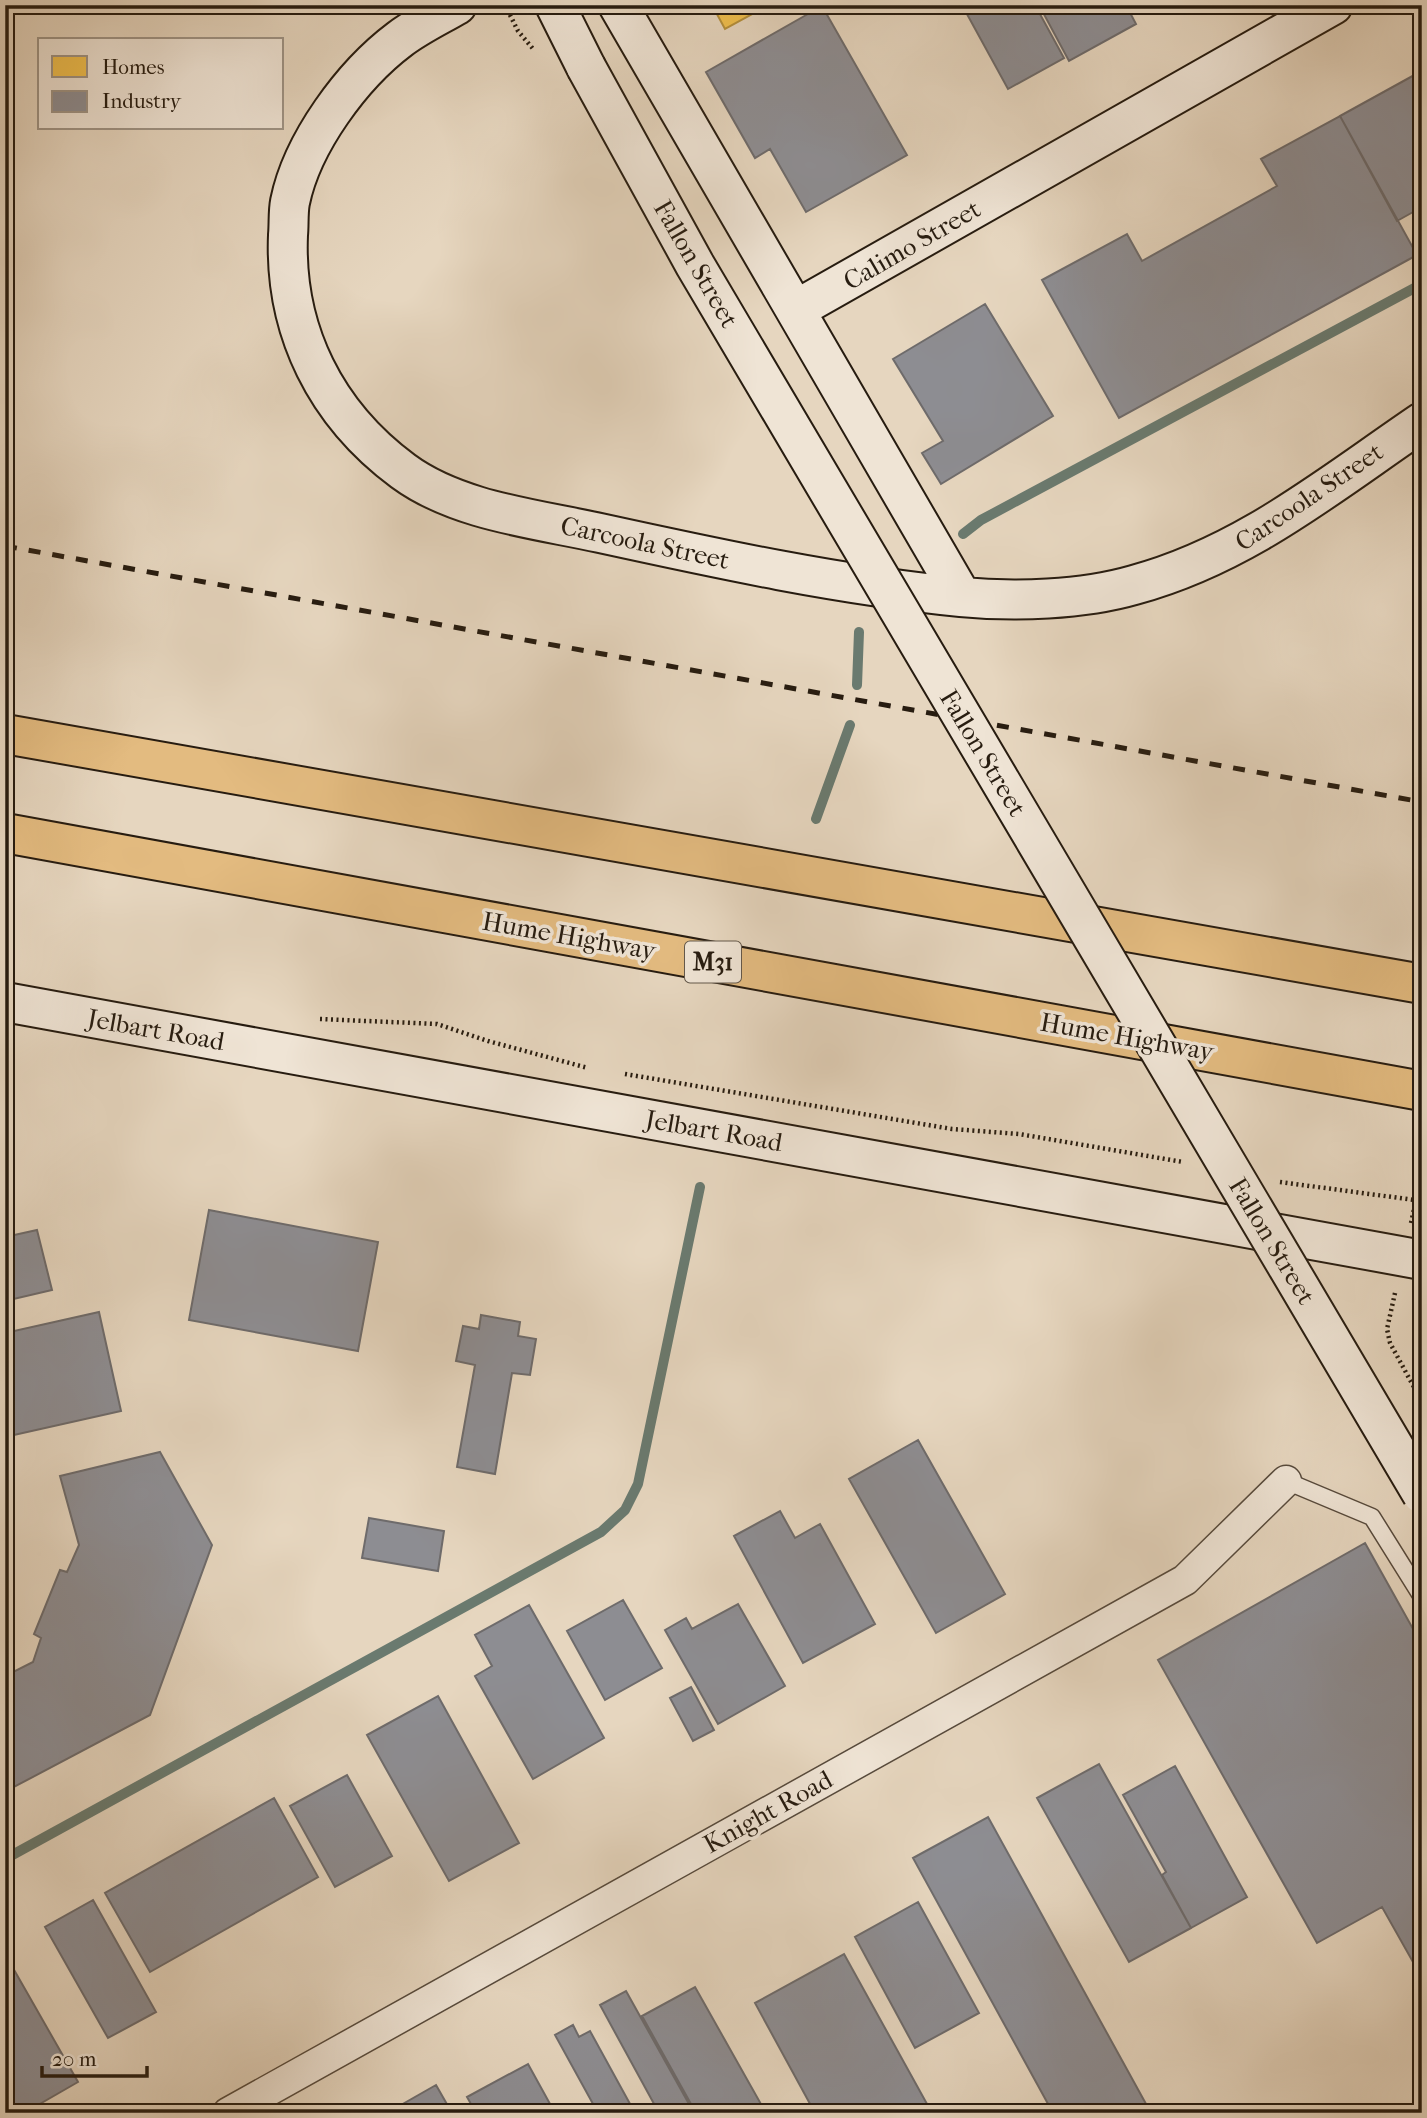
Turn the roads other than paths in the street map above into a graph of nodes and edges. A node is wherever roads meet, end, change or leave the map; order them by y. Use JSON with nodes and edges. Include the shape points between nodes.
{"nodes":[{"id":1,"x":457,"y":5,"type":"edge"},
{"id":2,"x":555,"y":5,"type":"edge"},
{"id":3,"x":618,"y":5,"type":"edge"},
{"id":4,"x":1332,"y":5,"type":"edge"},
{"id":5,"x":797,"y":309,"type":"junction"},
{"id":6,"x":1422,"y":422,"type":"edge"},
{"id":7,"x":962,"y":597,"type":"junction"},
{"id":8,"x":5,"y":734,"type":"edge"},
{"id":9,"x":5,"y":833,"type":"edge"},
{"id":10,"x":1422,"y":984,"type":"edge"},
{"id":11,"x":5,"y":1002,"type":"edge"},
{"id":12,"x":1422,"y":1091,"type":"edge"},
{"id":13,"x":1413,"y":1258,"type":"edge"},
{"id":14,"x":1286,"y":1481,"type":"joint"},
{"id":15,"x":1422,"y":1494,"type":"edge"},
{"id":16,"x":1422,"y":1597,"type":"edge"},
{"id":17,"x":228,"y":2113,"type":"edge"}],
"edges":[{"from":1,"to":7,"type":"street","name":"Carcoola Street","via":[[402,37],[351,85],[313,142],[290,202],[287,271],[295,322],[314,371],[356,431],[405,472],[473,504],[747,565]]},
{"from":2,"to":15,"type":"street","name":"Fallon Street","bridge":true,"via":[[695,265]]},
{"from":3,"to":5,"type":"street"},
{"from":4,"to":5,"type":"street","name":"Calimo Street"},
{"from":5,"to":7,"type":"street"},
{"from":6,"to":7,"type":"street","name":"Carcoola Street","via":[[1290,514],[1223,554],[1132,586],[1040,599]]},
{"from":8,"to":10,"type":"highway"},
{"from":9,"to":12,"type":"highway","name":"Hume Highway","number":"M31"},
{"from":11,"to":13,"type":"street","name":"Jelbart Road"},
{"from":14,"to":16,"type":"lane","via":[[1372,1517]]},
{"from":14,"to":17,"type":"street","name":"Knight Road","via":[[1185,1580]]}]}
